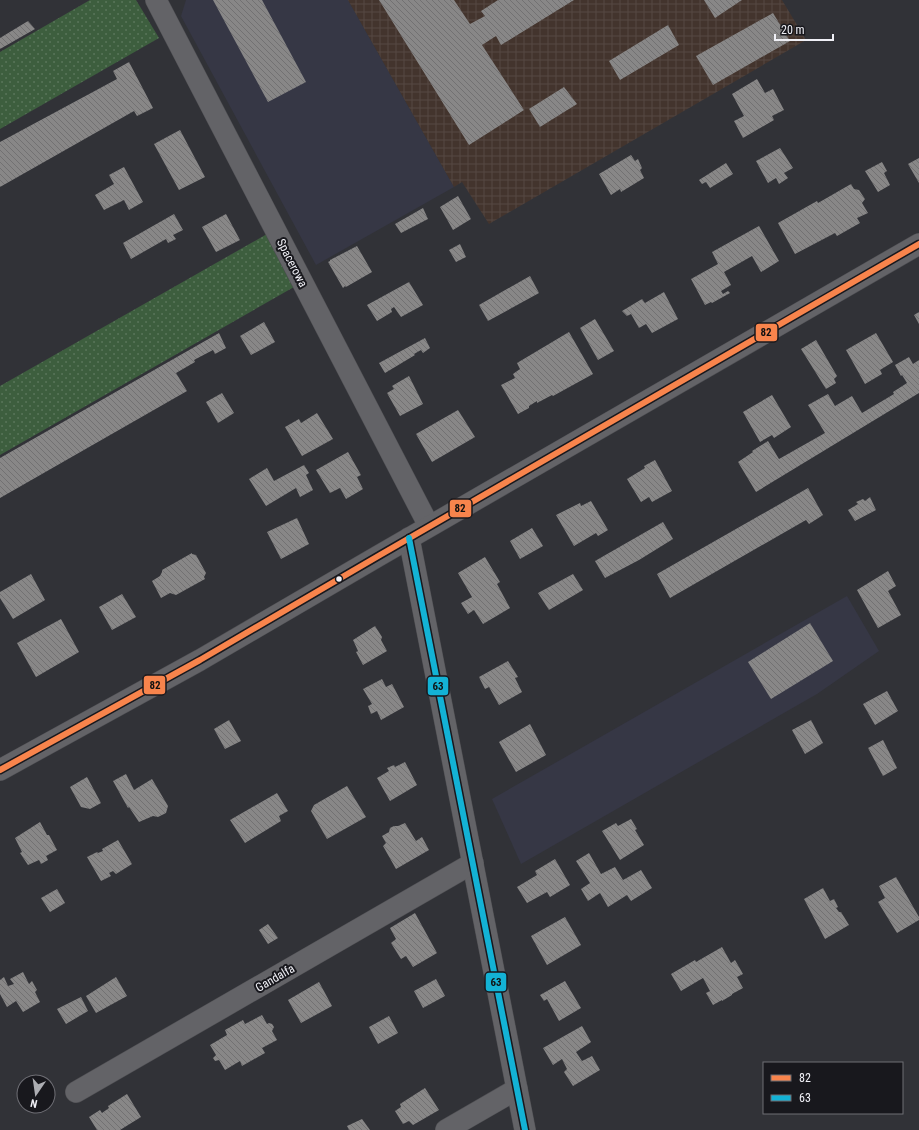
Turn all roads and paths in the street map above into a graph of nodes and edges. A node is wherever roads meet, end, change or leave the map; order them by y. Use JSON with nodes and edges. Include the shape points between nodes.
{"nodes":[{"id":1,"x":156,"y":0,"type":"edge"},
{"id":2,"x":919,"y":244,"type":"edge"},
{"id":3,"x":429,"y":526,"type":"junction"},
{"id":4,"x":409,"y":538,"type":"junction"},
{"id":5,"x":0,"y":770,"type":"edge"},
{"id":6,"x":473,"y":863,"type":"junction"},
{"id":7,"x":517,"y":1089,"type":"junction"},
{"id":8,"x":76,"y":1092,"type":"dead end"},
{"id":9,"x":446,"y":1130,"type":"edge"},
{"id":10,"x":526,"y":1130,"type":"edge"}],
"edges":[{"from":1,"to":3,"type":"street","name":"Spacerowa"},
{"from":2,"to":3,"type":"street"},
{"from":3,"to":4,"type":"street"},
{"from":4,"to":5,"type":"street","via":[[200,660]]},
{"from":4,"to":6,"type":"street"},
{"from":6,"to":7,"type":"street"},
{"from":6,"to":8,"type":"street","name":"Gandalfa"},
{"from":7,"to":9,"type":"street"},
{"from":7,"to":10,"type":"street"}]}
